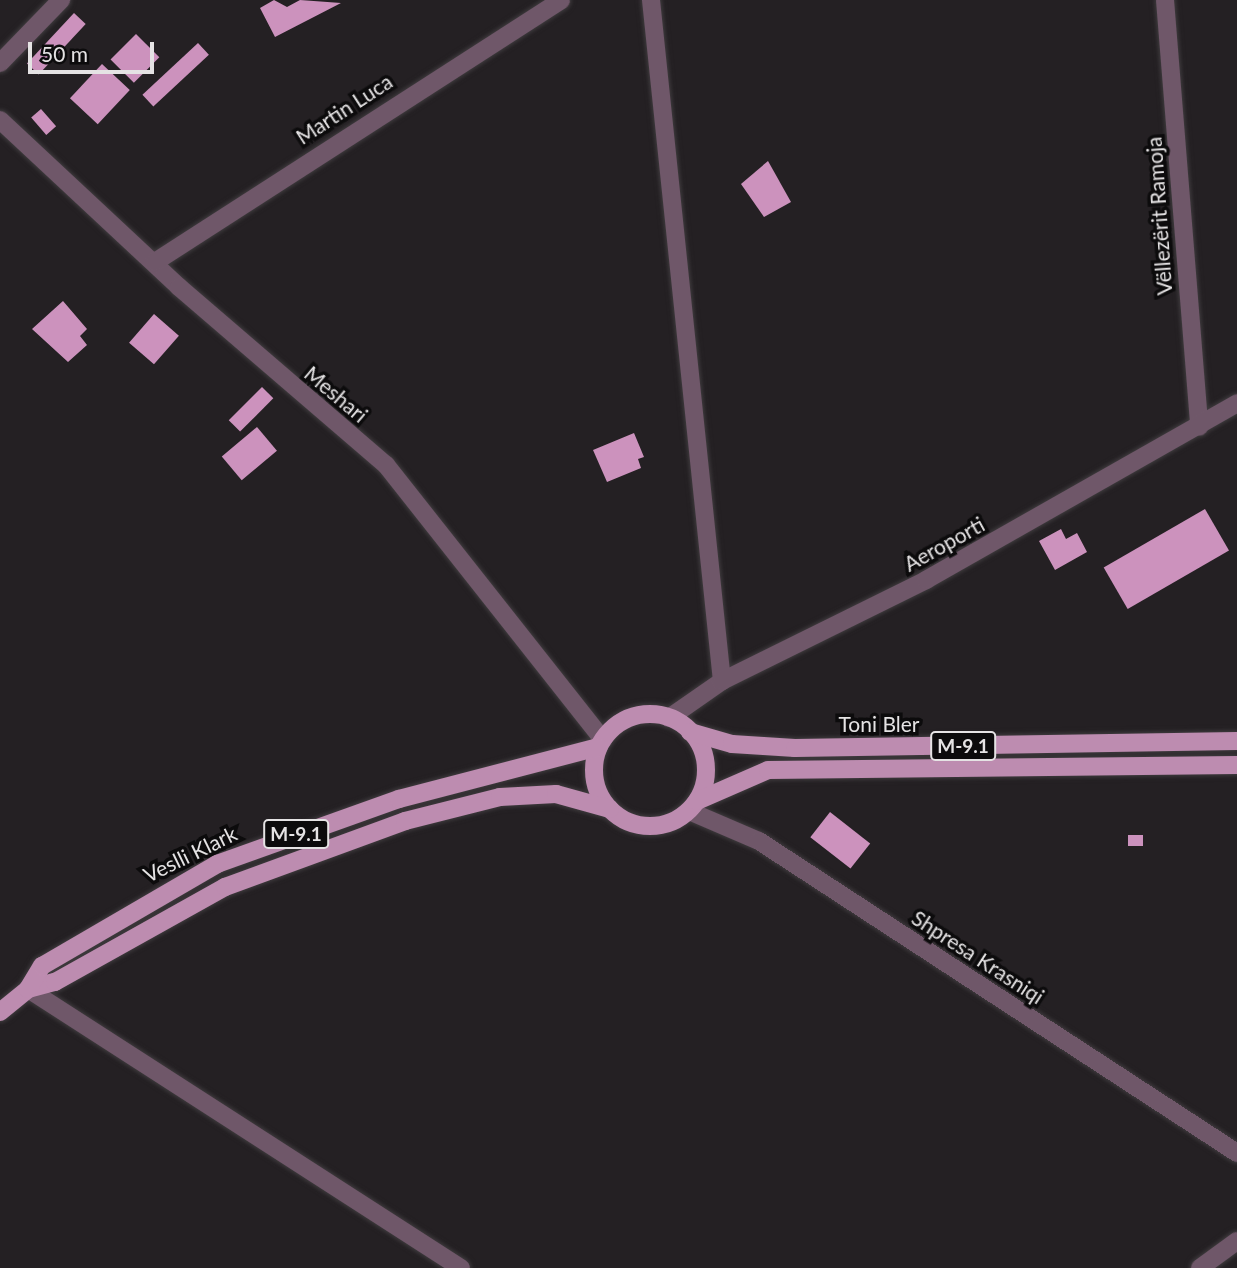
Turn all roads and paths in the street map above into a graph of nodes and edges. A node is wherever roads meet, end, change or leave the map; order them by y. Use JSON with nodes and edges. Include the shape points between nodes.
{"nodes":[{"id":1,"x":61,"y":0,"type":"edge"},
{"id":2,"x":561,"y":0,"type":"edge"},
{"id":3,"x":651,"y":0,"type":"edge"},
{"id":4,"x":1165,"y":0,"type":"edge"},
{"id":5,"x":0,"y":62,"type":"edge"},
{"id":6,"x":0,"y":120,"type":"edge"},
{"id":7,"x":155,"y":262,"type":"junction"},
{"id":8,"x":1237,"y":403,"type":"edge"},
{"id":9,"x":1199,"y":428,"type":"junction"},
{"id":10,"x":722,"y":681,"type":"junction"},
{"id":11,"x":669,"y":718,"type":"junction"},
{"id":12,"x":690,"y":732,"type":"junction"},
{"id":13,"x":1237,"y":741,"type":"edge"},
{"id":14,"x":601,"y":743,"type":"junction"},
{"id":15,"x":1237,"y":765,"type":"edge"},
{"id":16,"x":693,"y":806,"type":"junction"},
{"id":17,"x":610,"y":809,"type":"junction"},
{"id":18,"x":28,"y":989,"type":"junction"},
{"id":19,"x":0,"y":1012,"type":"edge"},
{"id":20,"x":1237,"y":1153,"type":"edge"},
{"id":21,"x":1237,"y":1241,"type":"edge"},
{"id":22,"x":461,"y":1268,"type":"edge"},
{"id":23,"x":1200,"y":1268,"type":"edge"}],
"edges":[{"from":1,"to":5,"type":"street"},
{"from":2,"to":7,"type":"street","name":"Martin Luca"},
{"from":3,"to":10,"type":"street"},
{"from":4,"to":9,"type":"street","name":"Vëllezërit Ramoja"},
{"from":6,"to":7,"type":"street","name":"Meshari"},
{"from":7,"to":14,"type":"street","name":"Meshari","via":[[386,465]]},
{"from":8,"to":9,"type":"street","name":"Aeroporti"},
{"from":9,"to":10,"type":"street","name":"Aeroporti","via":[[926,580]]},
{"from":10,"to":11,"type":"street","name":"Aeroporti"},
{"from":11,"to":12,"type":"main road","number":"M-9.1"},
{"from":11,"to":14,"type":"main road","number":"M-9.1","via":[[632,717]]},
{"from":12,"to":13,"type":"main road","name":"Toni Bler","number":"M-9.1","via":[[732,744],[795,748]]},
{"from":12,"to":16,"type":"main road","via":[[705,765]]},
{"from":14,"to":17,"type":"main road","via":[[594,775]]},
{"from":14,"to":18,"type":"main road","name":"Veslli Klark","number":"M-9.1","via":[[399,799],[217,864],[42,966]]},
{"from":15,"to":16,"type":"main road","name":"Toni Bler","number":"M-9.1","via":[[768,770]]},
{"from":16,"to":17,"type":"main road","number":"M-9.1","via":[[655,826],[630,823]]},
{"from":16,"to":20,"type":"street","name":"Shpresa Krasniqi","via":[[759,841]]},
{"from":17,"to":18,"type":"main road","name":"Veslli Klark","number":"M-9.1","via":[[556,794],[500,797],[405,821],[225,887],[55,982]]},
{"from":18,"to":19,"type":"main road","name":"Veslli Klark","number":"M-9.1"},
{"from":18,"to":22,"type":"street"},
{"from":21,"to":23,"type":"street"}]}
